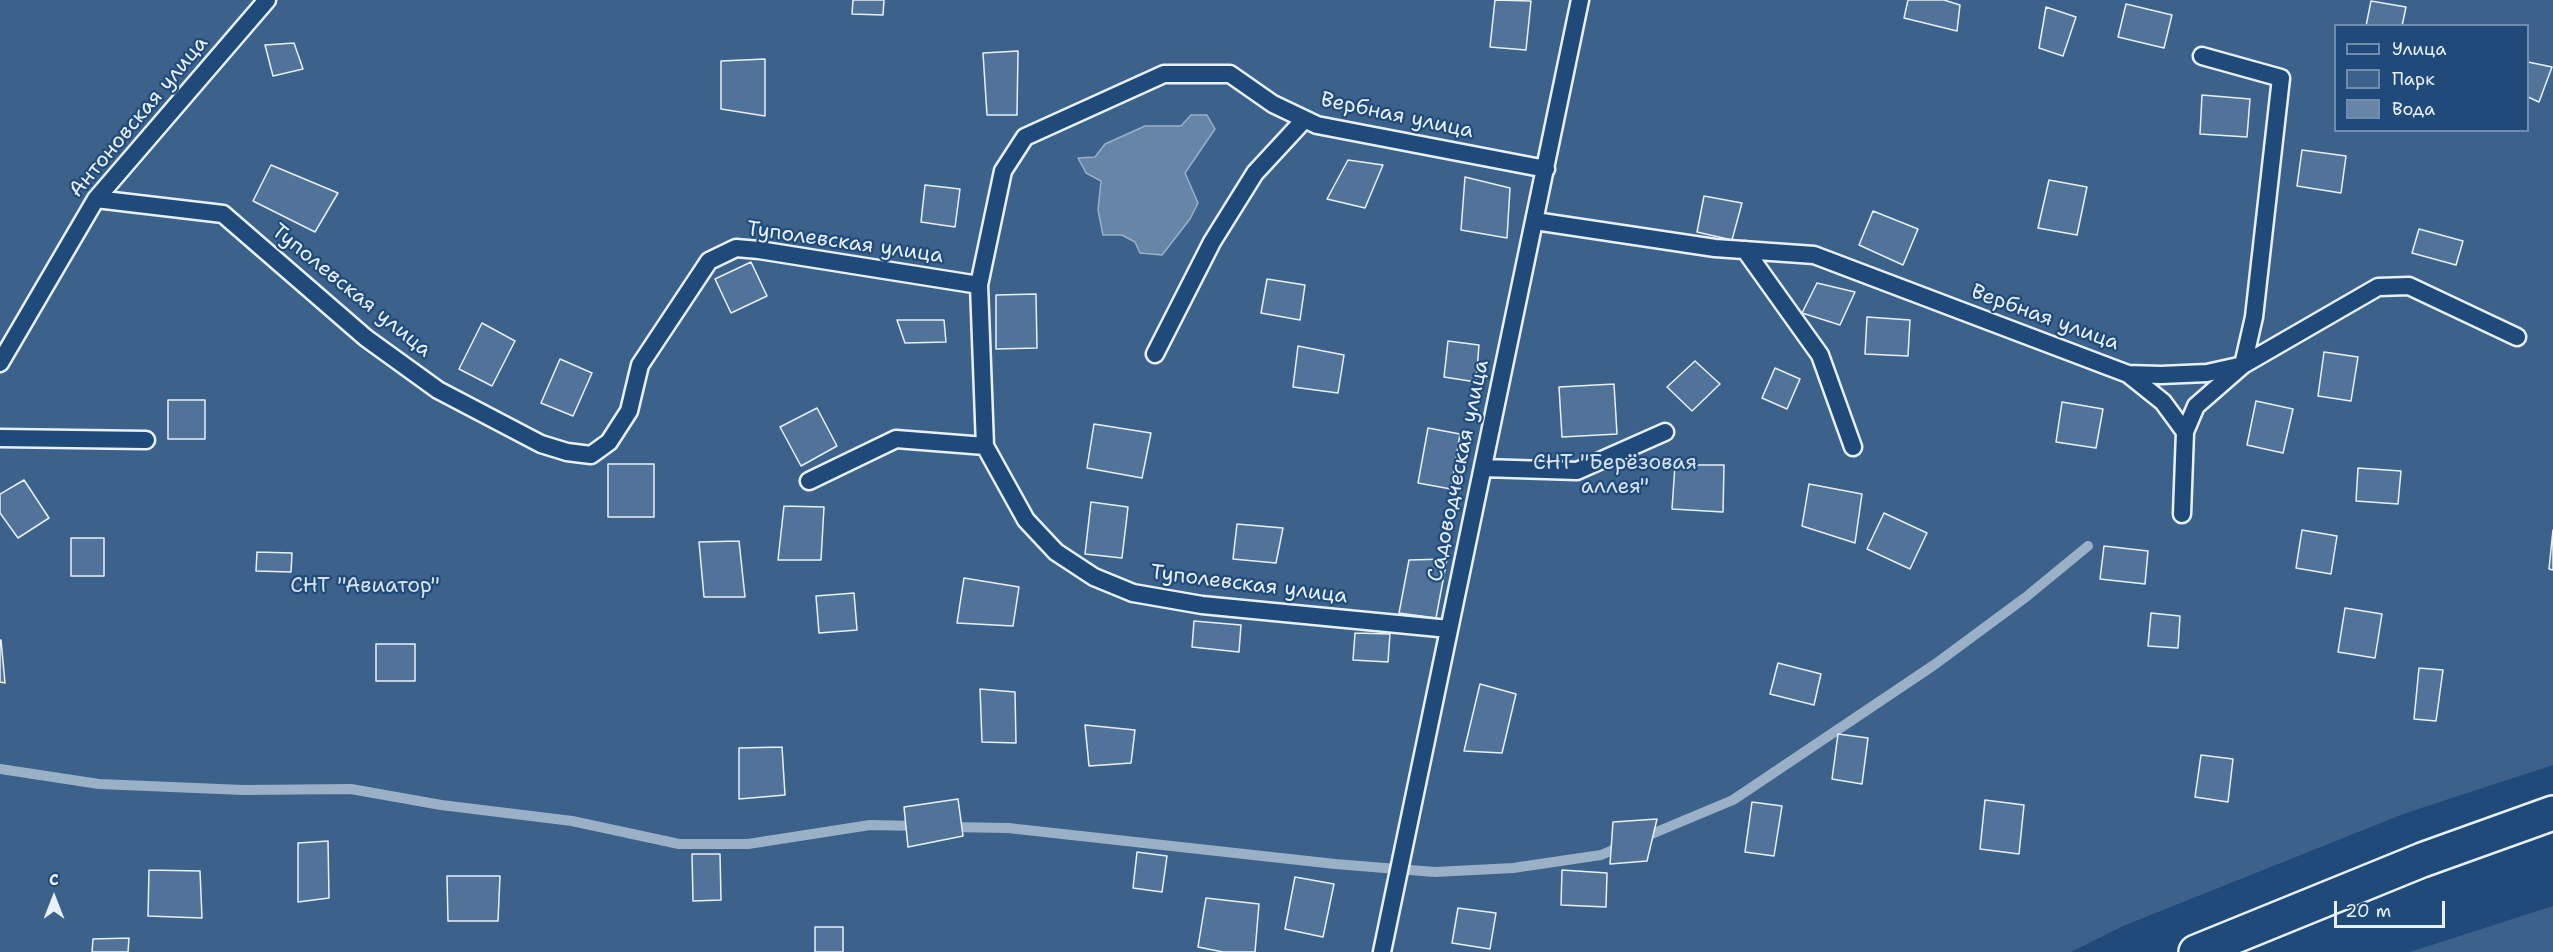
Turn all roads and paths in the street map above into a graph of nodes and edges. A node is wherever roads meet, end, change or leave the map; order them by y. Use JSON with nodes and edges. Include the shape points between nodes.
{"nodes":[{"id":1,"x":267,"y":0,"type":"edge"},
{"id":2,"x":1581,"y":0,"type":"edge"},
{"id":3,"x":2202,"y":56,"type":"dead end"},
{"id":4,"x":1304,"y":120,"type":"junction"},
{"id":5,"x":1546,"y":169,"type":"junction"},
{"id":6,"x":96,"y":200,"type":"junction"},
{"id":7,"x":1535,"y":221,"type":"junction"},
{"id":8,"x":1745,"y":250,"type":"junction"},
{"id":9,"x":979,"y":285,"type":"junction"},
{"id":10,"x":2517,"y":337,"type":"dead end"},
{"id":11,"x":1155,"y":354,"type":"dead end"},
{"id":12,"x":0,"y":363,"type":"edge"},
{"id":13,"x":2242,"y":365,"type":"junction"},
{"id":14,"x":2128,"y":374,"type":"junction"},
{"id":15,"x":1665,"y":432,"type":"dead end"},
{"id":16,"x":2186,"y":432,"type":"junction"},
{"id":17,"x":0,"y":438,"type":"edge"},
{"id":18,"x":146,"y":440,"type":"dead end"},
{"id":19,"x":985,"y":446,"type":"junction"},
{"id":20,"x":1853,"y":447,"type":"dead end"},
{"id":21,"x":1483,"y":468,"type":"junction"},
{"id":22,"x":809,"y":481,"type":"dead end"},
{"id":23,"x":2182,"y":514,"type":"dead end"},
{"id":24,"x":1449,"y":629,"type":"junction"},
{"id":25,"x":2553,"y":813,"type":"edge"},
{"id":26,"x":1382,"y":952,"type":"edge"},
{"id":27,"x":2196,"y":952,"type":"edge"}],
"edges":[{"from":1,"to":6,"type":"lane","name":"Антоновская улица"},
{"from":2,"to":5,"type":"lane","name":"Садоводческая улица"},
{"from":3,"to":13,"type":"lane","via":[[2281,78],[2254,316]]},
{"from":4,"to":5,"type":"lane","name":"Вербная улица"},
{"from":4,"to":9,"type":"lane","name":"Вербная улица","via":[[1230,74],[1164,74],[1025,138],[1003,171]]},
{"from":4,"to":11,"type":"lane","via":[[1255,173],[1212,242]]},
{"from":5,"to":7,"type":"lane","name":"Садоводческая улица"},
{"from":6,"to":9,"type":"lane","name":"Туполевская улица","via":[[223,214],[366,338],[438,390],[541,444],[591,455],[609,442],[629,411],[640,365],[709,261],[736,248]]},
{"from":6,"to":12,"type":"lane","name":"Антоновская улица"},
{"from":7,"to":8,"type":"lane","name":"Вербная улица"},
{"from":7,"to":21,"type":"lane","name":"Садоводческая улица"},
{"from":8,"to":14,"type":"lane","name":"Вербная улица","via":[[1814,255]]},
{"from":8,"to":20,"type":"lane","via":[[1820,355]]},
{"from":9,"to":19,"type":"lane","name":"Туполевская улица"},
{"from":10,"to":13,"type":"lane","name":"Вербная улица","via":[[2409,286],[2378,287]]},
{"from":13,"to":14,"type":"lane","name":"Вербная улица","via":[[2207,373]]},
{"from":13,"to":16,"type":"lane","via":[[2196,406]]},
{"from":14,"to":16,"type":"lane","via":[[2163,402]]},
{"from":15,"to":21,"type":"lane","via":[[1577,471]]},
{"from":16,"to":23,"type":"lane"},
{"from":17,"to":18,"type":"lane"},
{"from":19,"to":22,"type":"lane","via":[[896,439]]},
{"from":19,"to":24,"type":"lane","name":"Туполевская улица","via":[[1026,520],[1056,552],[1094,577],[1133,593],[1202,605]]},
{"from":21,"to":24,"type":"lane","name":"Садоводческая улица"},
{"from":24,"to":26,"type":"lane","name":"Садоводческая улица"},
{"from":25,"to":27,"type":"main road","via":[[2422,860]]}]}
